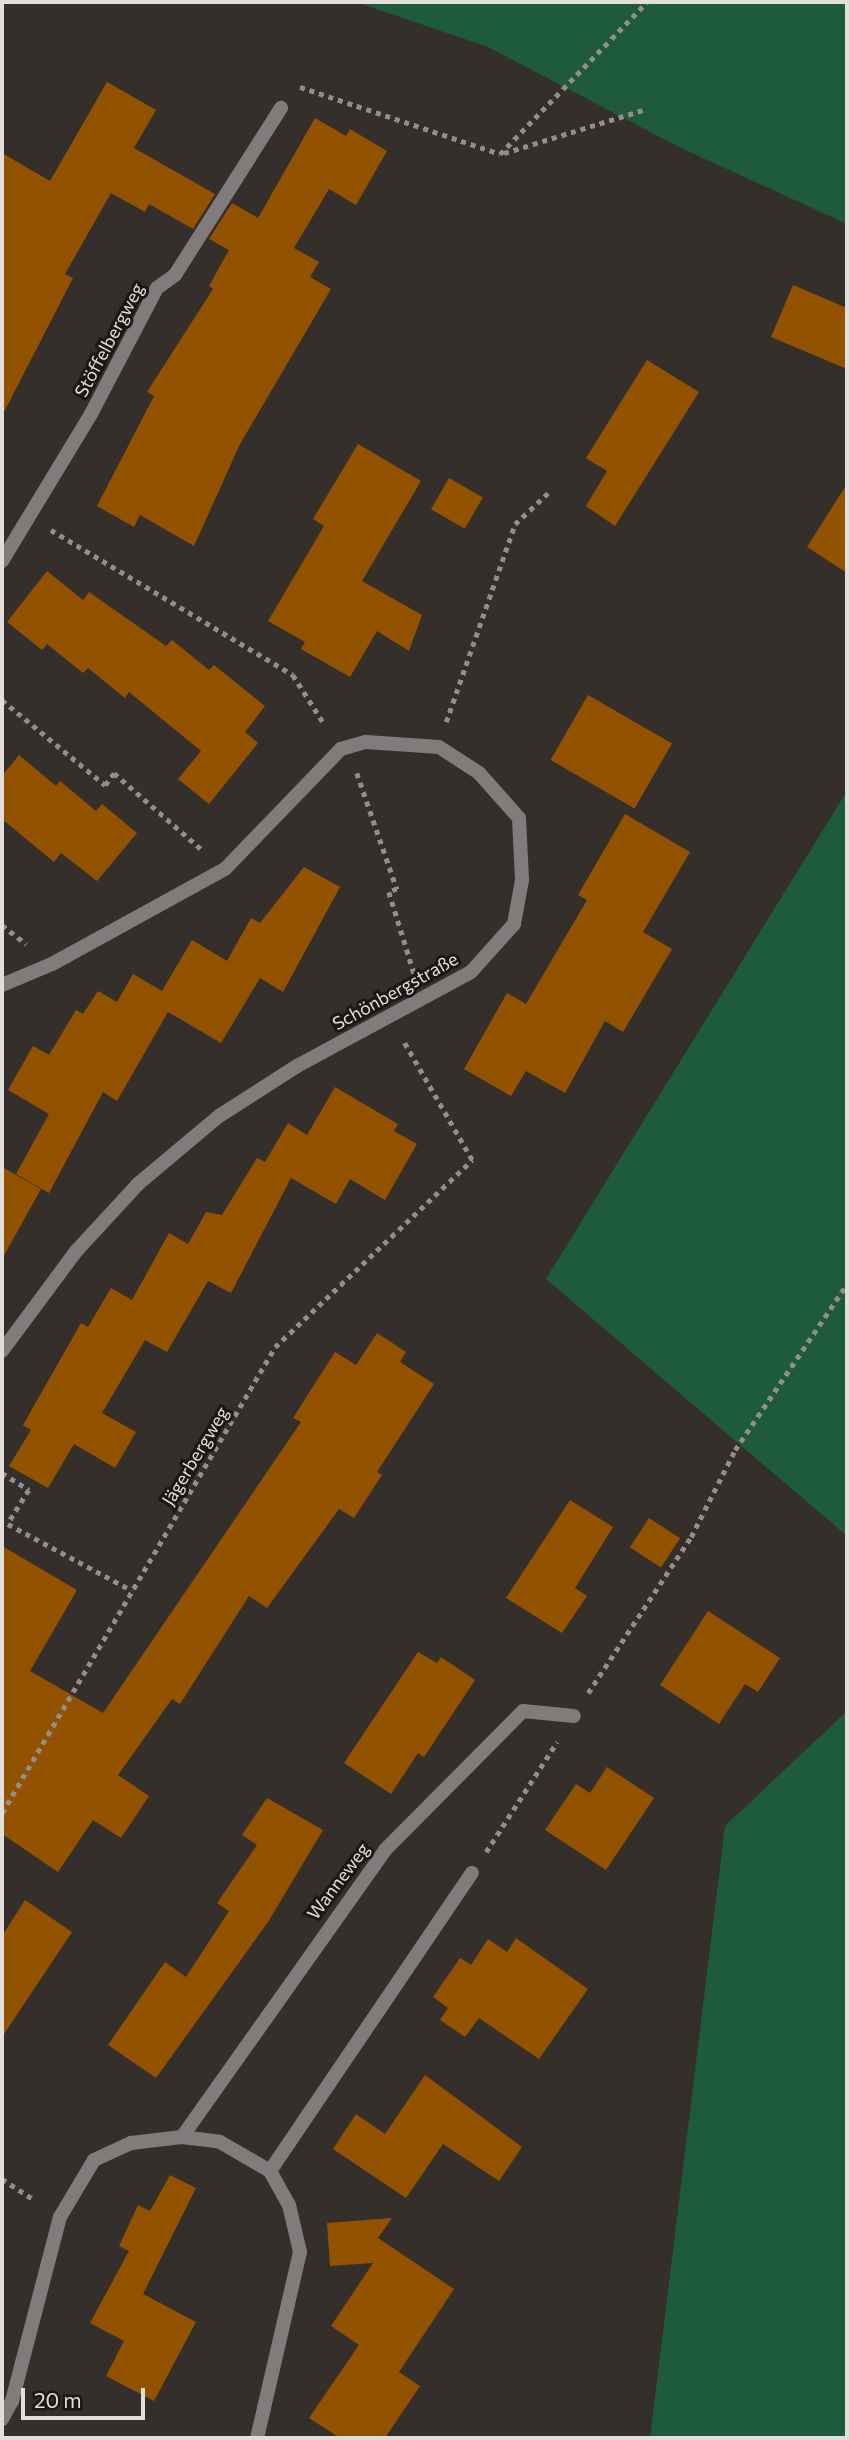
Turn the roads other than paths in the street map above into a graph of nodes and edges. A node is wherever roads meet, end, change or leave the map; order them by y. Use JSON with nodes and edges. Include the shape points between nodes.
{"nodes":[{"id":1,"x":281,"y":107,"type":"dead end"},
{"id":2,"x":2,"y":561,"type":"edge"},
{"id":3,"x":2,"y":985,"type":"edge"},
{"id":4,"x":2,"y":1351,"type":"edge"},
{"id":5,"x":574,"y":1716,"type":"road end"},
{"id":6,"x":472,"y":1873,"type":"road end"},
{"id":7,"x":182,"y":2137,"type":"junction"},
{"id":8,"x":270,"y":2171,"type":"junction"},
{"id":9,"x":2,"y":2419,"type":"edge"},
{"id":10,"x":257,"y":2438,"type":"edge"}],
"edges":[{"from":1,"to":2,"type":"street","name":"Stöffelbergweg","via":[[175,275],[157,288]]},
{"from":3,"to":4,"type":"street","name":"Schönbergstraße","via":[[52,964],[225,870],[341,749],[366,742],[439,747],[478,773],[519,818],[522,880],[514,924],[471,972],[296,1066],[219,1116],[138,1184],[77,1250]]},
{"from":5,"to":7,"type":"street","name":"Wanneweg","via":[[523,1711],[385,1850]]},
{"from":6,"to":8,"type":"street"},
{"from":7,"to":8,"type":"street","via":[[220,2142]]},
{"from":7,"to":9,"type":"street","via":[[131,2143],[94,2160],[60,2217],[12,2401]]},
{"from":8,"to":10,"type":"street","via":[[289,2205],[300,2252]]}]}
